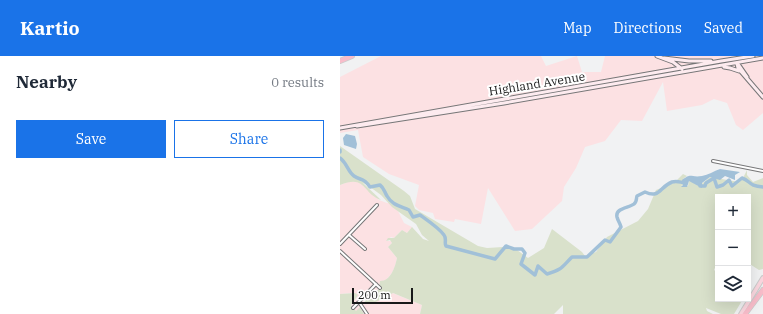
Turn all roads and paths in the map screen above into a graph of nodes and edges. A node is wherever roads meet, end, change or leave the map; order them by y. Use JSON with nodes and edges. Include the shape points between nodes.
{"nodes":[{"id":1,"x":352,"y":56,"type":"edge"},
{"id":2,"x":657,"y":56,"type":"edge"},
{"id":3,"x":753,"y":56,"type":"edge"},
{"id":4,"x":664,"y":58,"type":"junction"},
{"id":5,"x":763,"y":58,"type":"edge"},
{"id":6,"x":734,"y":59,"type":"junction"},
{"id":7,"x":752,"y":60,"type":"junction"},
{"id":8,"x":340,"y":61,"type":"edge"},
{"id":9,"x":721,"y":61,"type":"junction"},
{"id":10,"x":673,"y":62,"type":"junction"},
{"id":11,"x":737,"y":64,"type":"junction"},
{"id":12,"x":714,"y":68,"type":"junction"},
{"id":13,"x":682,"y":69,"type":"junction"},
{"id":14,"x":671,"y":71,"type":"junction"},
{"id":15,"x":689,"y":72,"type":"junction"},
{"id":16,"x":742,"y":73,"type":"junction"},
{"id":17,"x":747,"y":76,"type":"junction"},
{"id":18,"x":763,"y":97,"type":"edge"},
{"id":19,"x":357,"y":126,"type":"junction"},
{"id":20,"x":340,"y":128,"type":"edge"},
{"id":21,"x":713,"y":161,"type":"dead end"},
{"id":22,"x":763,"y":171,"type":"edge"},
{"id":23,"x":377,"y":205,"type":"dead end"},
{"id":24,"x":349,"y":234,"type":"junction"},
{"id":25,"x":340,"y":244,"type":"edge"},
{"id":26,"x":365,"y":248,"type":"dead end"},
{"id":27,"x":340,"y":250,"type":"edge"},
{"id":28,"x":763,"y":278,"type":"edge"},
{"id":29,"x":376,"y":284,"type":"junction"},
{"id":30,"x":380,"y":288,"type":"dead end"},
{"id":31,"x":763,"y":290,"type":"edge"},
{"id":32,"x":359,"y":302,"type":"junction"},
{"id":33,"x":353,"y":308,"type":"dead end"},
{"id":34,"x":367,"y":314,"type":"edge"},
{"id":35,"x":740,"y":314,"type":"edge"},
{"id":36,"x":745,"y":314,"type":"edge"}],
"edges":[{"from":1,"to":8,"type":"highway"},
{"from":2,"to":4,"type":"main road"},
{"from":3,"to":6,"type":"main road"},
{"from":4,"to":9,"type":"main road"},
{"from":4,"to":10,"type":"main road"},
{"from":5,"to":7,"type":"main road"},
{"from":6,"to":9,"type":"main road"},
{"from":6,"to":11,"type":"main road"},
{"from":7,"to":11,"type":"main road"},
{"from":7,"to":17,"type":"main road","via":[[745,66]]},
{"from":9,"to":13,"type":"main road","name":"Highland Avenue"},
{"from":10,"to":13,"type":"main road"},
{"from":10,"to":14,"type":"main road","via":[[675,65]]},
{"from":11,"to":12,"type":"main road"},
{"from":11,"to":16,"type":"main road"},
{"from":11,"to":17,"type":"main road"},
{"from":12,"to":15,"type":"main road","name":"Highland Avenue"},
{"from":12,"to":16,"type":"main road","via":[[730,68]]},
{"from":13,"to":14,"type":"main road","name":"Highland Avenue"},
{"from":13,"to":15,"type":"main road"},
{"from":14,"to":19,"type":"main road","name":"Highland Avenue"},
{"from":15,"to":19,"type":"main road","name":"Highland Avenue"},
{"from":16,"to":17,"type":"main road"},
{"from":17,"to":18,"type":"main road"},
{"from":19,"to":20,"type":"main road","name":"Highland Avenue"},
{"from":21,"to":22,"type":"street"},
{"from":23,"to":24,"type":"street"},
{"from":24,"to":25,"type":"street"},
{"from":24,"to":26,"type":"street"},
{"from":27,"to":29,"type":"street"},
{"from":28,"to":35,"type":"main road"},
{"from":29,"to":30,"type":"street"},
{"from":29,"to":32,"type":"street"},
{"from":31,"to":36,"type":"highway"},
{"from":32,"to":33,"type":"street"},
{"from":32,"to":34,"type":"street"}]}
